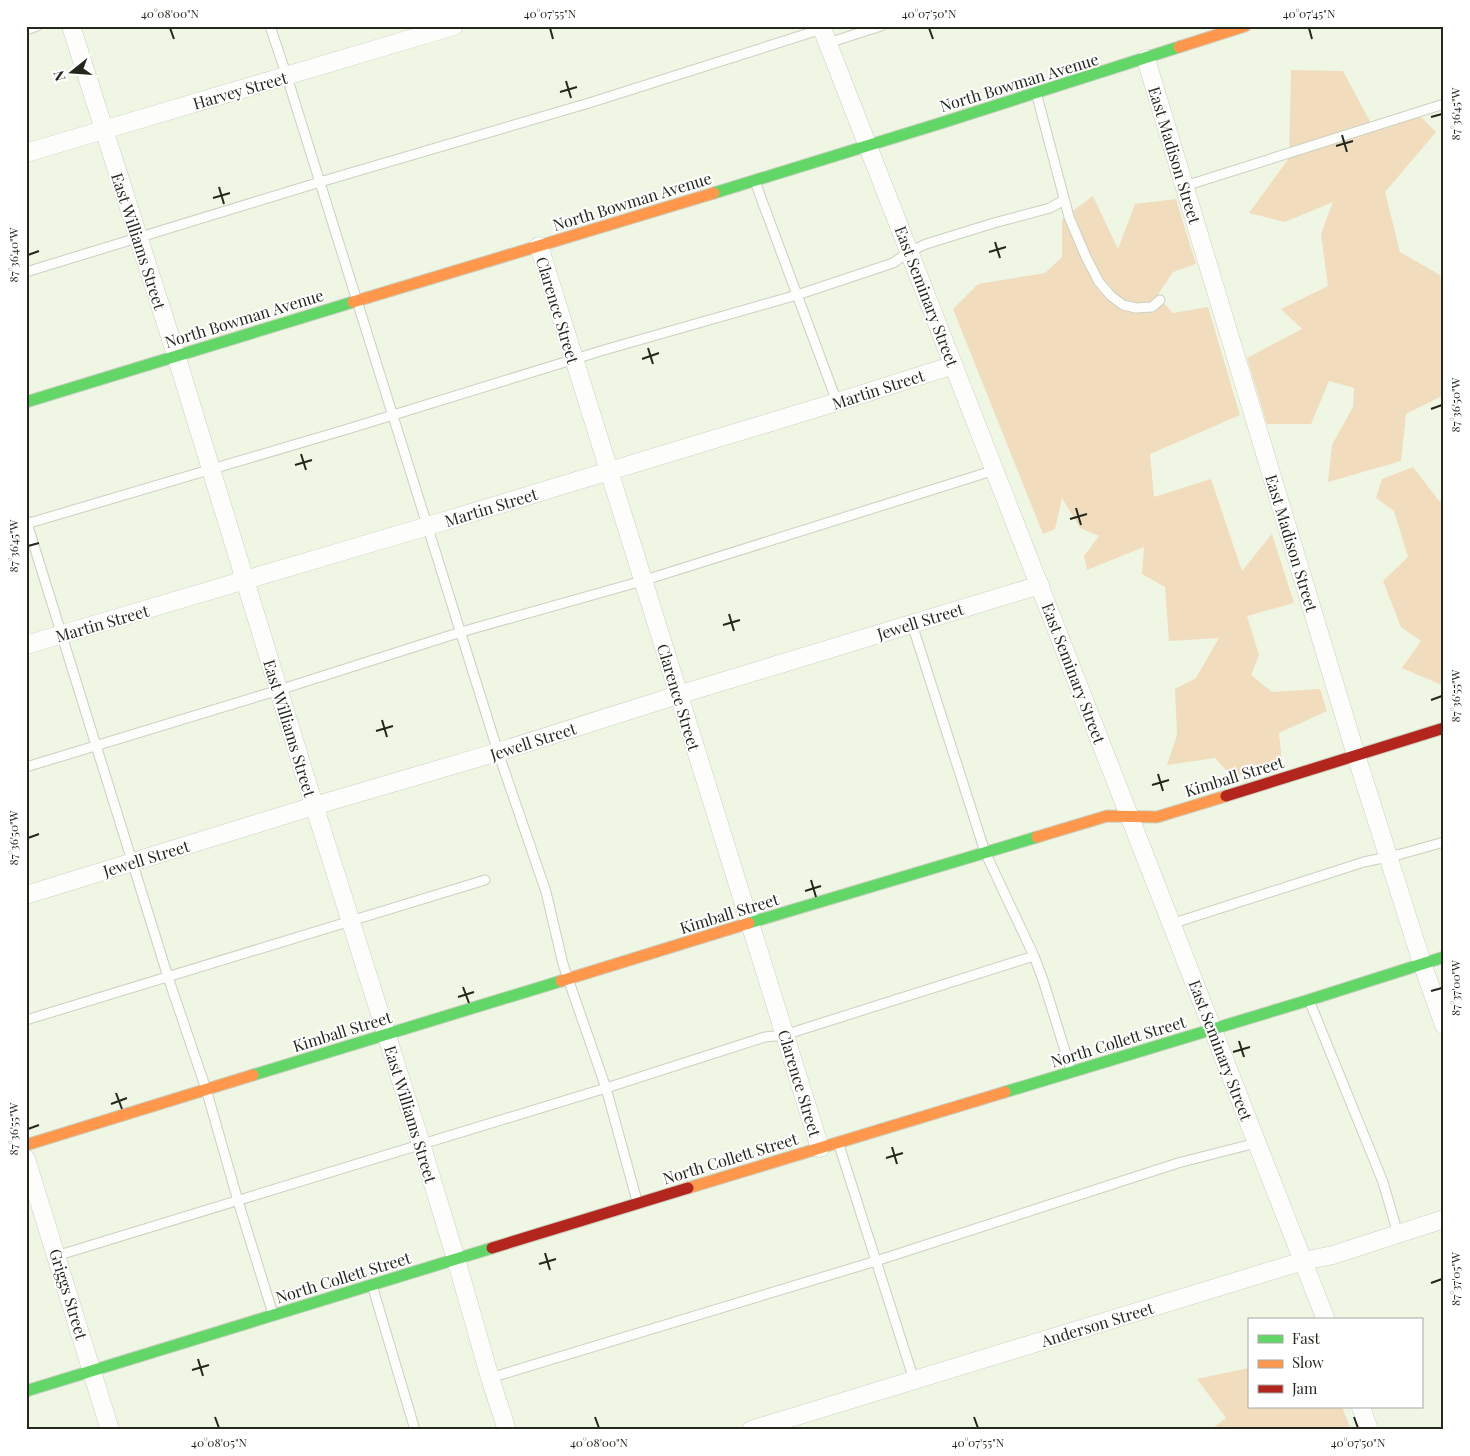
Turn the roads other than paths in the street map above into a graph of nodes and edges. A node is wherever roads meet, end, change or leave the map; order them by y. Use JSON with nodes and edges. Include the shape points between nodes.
{"nodes":[{"id":1,"x":37,"y":26,"type":"edge"},
{"id":2,"x":71,"y":26,"type":"edge"},
{"id":3,"x":270,"y":26,"type":"edge"},
{"id":4,"x":454,"y":26,"type":"edge"},
{"id":5,"x":881,"y":26,"type":"edge"},
{"id":6,"x":1245,"y":26,"type":"edge"},
{"id":7,"x":26,"y":30,"type":"edge"},
{"id":8,"x":824,"y":33,"type":"edge"},
{"id":9,"x":1146,"y":59,"type":"junction"},
{"id":10,"x":287,"y":77,"type":"junction"},
{"id":11,"x":1036,"y":93,"type":"junction"},
{"id":12,"x":1444,"y":104,"type":"edge"},
{"id":13,"x":104,"y":130,"type":"junction"},
{"id":14,"x":868,"y":147,"type":"junction"},
{"id":15,"x":26,"y":154,"type":"edge"},
{"id":16,"x":755,"y":180,"type":"junction"},
{"id":17,"x":320,"y":182,"type":"junction"},
{"id":18,"x":1185,"y":186,"type":"junction"},
{"id":19,"x":1064,"y":200,"type":"junction"},
{"id":20,"x":138,"y":237,"type":"junction"},
{"id":21,"x":539,"y":246,"type":"junction"},
{"id":22,"x":909,"y":252,"type":"junction"},
{"id":23,"x":26,"y":272,"type":"edge"},
{"id":24,"x":797,"y":295,"type":"junction"},
{"id":25,"x":358,"y":300,"type":"junction"},
{"id":26,"x":1160,"y":300,"type":"dead end"},
{"id":27,"x":176,"y":356,"type":"junction"},
{"id":28,"x":573,"y":360,"type":"junction"},
{"id":29,"x":954,"y":365,"type":"junction"},
{"id":30,"x":26,"y":402,"type":"edge"},
{"id":31,"x":837,"y":402,"type":"junction"},
{"id":32,"x":394,"y":415,"type":"junction"},
{"id":33,"x":210,"y":469,"type":"junction"},
{"id":34,"x":995,"y":470,"type":"junction"},
{"id":35,"x":608,"y":471,"type":"junction"},
{"id":36,"x":27,"y":522,"type":"edge"},
{"id":37,"x":428,"y":526,"type":"junction"},
{"id":38,"x":246,"y":580,"type":"junction"},
{"id":39,"x":642,"y":581,"type":"junction"},
{"id":40,"x":1040,"y":585,"type":"junction"},
{"id":41,"x":912,"y":624,"type":"junction"},
{"id":42,"x":461,"y":632,"type":"junction"},
{"id":43,"x":62,"y":634,"type":"junction"},
{"id":44,"x":26,"y":645,"type":"edge"},
{"id":45,"x":279,"y":690,"type":"junction"},
{"id":46,"x":678,"y":694,"type":"junction"},
{"id":47,"x":1444,"y":728,"type":"edge"},
{"id":48,"x":97,"y":746,"type":"junction"},
{"id":49,"x":498,"y":752,"type":"junction"},
{"id":50,"x":1356,"y":755,"type":"junction"},
{"id":51,"x":26,"y":767,"type":"edge"},
{"id":52,"x":314,"y":806,"type":"junction"},
{"id":53,"x":1130,"y":816,"type":"junction"},
{"id":54,"x":1444,"y":842,"type":"edge"},
{"id":55,"x":985,"y":852,"type":"junction"},
{"id":56,"x":1389,"y":857,"type":"junction"},
{"id":57,"x":133,"y":862,"type":"junction"},
{"id":58,"x":485,"y":880,"type":"dead end"},
{"id":59,"x":26,"y":895,"type":"edge"},
{"id":60,"x":351,"y":921,"type":"junction"},
{"id":61,"x":750,"y":923,"type":"junction"},
{"id":62,"x":1172,"y":924,"type":"junction"},
{"id":63,"x":1034,"y":956,"type":"junction"},
{"id":64,"x":1444,"y":956,"type":"edge"},
{"id":65,"x":1422,"y":963,"type":"junction"},
{"id":66,"x":168,"y":977,"type":"junction"},
{"id":67,"x":568,"y":979,"type":"junction"},
{"id":68,"x":1309,"y":1000,"type":"junction"},
{"id":69,"x":26,"y":1020,"type":"edge"},
{"id":70,"x":1444,"y":1025,"type":"edge"},
{"id":71,"x":1213,"y":1029,"type":"junction"},
{"id":72,"x":386,"y":1034,"type":"junction"},
{"id":73,"x":785,"y":1035,"type":"junction"},
{"id":74,"x":1072,"y":1072,"type":"junction"},
{"id":75,"x":606,"y":1088,"type":"junction"},
{"id":76,"x":206,"y":1089,"type":"junction"},
{"id":77,"x":838,"y":1142,"type":"junction"},
{"id":78,"x":1256,"y":1143,"type":"junction"},
{"id":79,"x":421,"y":1144,"type":"junction"},
{"id":80,"x":26,"y":1145,"type":"edge"},
{"id":81,"x":820,"y":1148,"type":"junction"},
{"id":82,"x":26,"y":1159,"type":"edge"},
{"id":83,"x":238,"y":1201,"type":"junction"},
{"id":84,"x":638,"y":1204,"type":"junction"},
{"id":85,"x":1444,"y":1219,"type":"edge"},
{"id":86,"x":1398,"y":1234,"type":"junction"},
{"id":87,"x":56,"y":1256,"type":"junction"},
{"id":88,"x":456,"y":1259,"type":"junction"},
{"id":89,"x":876,"y":1261,"type":"junction"},
{"id":90,"x":1303,"y":1261,"type":"junction"},
{"id":91,"x":372,"y":1285,"type":"junction"},
{"id":92,"x":273,"y":1314,"type":"junction"},
{"id":93,"x":1325,"y":1318,"type":"edge"},
{"id":94,"x":92,"y":1371,"type":"junction"},
{"id":95,"x":490,"y":1378,"type":"junction"},
{"id":96,"x":914,"y":1380,"type":"junction"},
{"id":97,"x":26,"y":1391,"type":"edge"},
{"id":98,"x":1361,"y":1408,"type":"edge"},
{"id":99,"x":110,"y":1430,"type":"edge"},
{"id":100,"x":415,"y":1430,"type":"edge"},
{"id":101,"x":507,"y":1430,"type":"edge"},
{"id":102,"x":751,"y":1430,"type":"edge"},
{"id":103,"x":1369,"y":1430,"type":"edge"}],
"edges":[{"from":1,"to":7,"type":"lane"},
{"from":2,"to":13,"type":"street","name":"East Williams Street"},
{"from":3,"to":10,"type":"lane"},
{"from":4,"to":10,"type":"street","name":"Harvey Street"},
{"from":5,"to":8,"type":"lane"},
{"from":6,"to":9,"type":"street","name":"North Bowman Avenue"},
{"from":8,"to":14,"type":"street","name":"East Seminary Street"},
{"from":8,"to":17,"type":"lane"},
{"from":9,"to":11,"type":"street","name":"North Bowman Avenue"},
{"from":9,"to":18,"type":"street","name":"East Madison Street"},
{"from":10,"to":13,"type":"street","name":"Harvey Street"},
{"from":10,"to":17,"type":"lane"},
{"from":11,"to":14,"type":"street","name":"North Bowman Avenue"},
{"from":11,"to":19,"type":"lane"},
{"from":12,"to":18,"type":"lane"},
{"from":13,"to":15,"type":"street","name":"Harvey Street"},
{"from":13,"to":20,"type":"street","name":"East Williams Street"},
{"from":14,"to":16,"type":"street","name":"North Bowman Avenue"},
{"from":14,"to":22,"type":"street","name":"East Seminary Street"},
{"from":16,"to":21,"type":"street","name":"North Bowman Avenue"},
{"from":16,"to":24,"type":"lane"},
{"from":17,"to":20,"type":"lane"},
{"from":17,"to":25,"type":"lane"},
{"from":18,"to":50,"type":"street","name":"East Madison Street"},
{"from":19,"to":22,"type":"lane","via":[[1050,208],[960,233]]},
{"from":19,"to":26,"type":"lane","via":[[1086,257],[1099,282],[1111,296],[1123,305],[1136,308],[1152,307]]},
{"from":20,"to":23,"type":"lane"},
{"from":20,"to":27,"type":"street","name":"East Williams Street"},
{"from":21,"to":25,"type":"street","name":"North Bowman Avenue"},
{"from":21,"to":28,"type":"street","name":"Clarence Street"},
{"from":22,"to":24,"type":"lane","via":[[893,263]]},
{"from":22,"to":29,"type":"street","name":"East Seminary Street"},
{"from":24,"to":28,"type":"lane"},
{"from":24,"to":31,"type":"lane"},
{"from":25,"to":27,"type":"street","name":"North Bowman Avenue"},
{"from":25,"to":32,"type":"lane"},
{"from":27,"to":30,"type":"street","name":"North Bowman Avenue"},
{"from":27,"to":33,"type":"street","name":"East Williams Street"},
{"from":28,"to":32,"type":"lane"},
{"from":28,"to":35,"type":"street","name":"Clarence Street"},
{"from":29,"to":31,"type":"street","name":"Martin Street"},
{"from":29,"to":34,"type":"street","name":"East Seminary Street"},
{"from":31,"to":35,"type":"street","name":"Martin Street"},
{"from":32,"to":33,"type":"lane"},
{"from":32,"to":37,"type":"lane"},
{"from":33,"to":36,"type":"lane"},
{"from":33,"to":38,"type":"street","name":"East Williams Street"},
{"from":34,"to":39,"type":"lane"},
{"from":34,"to":40,"type":"street","name":"East Seminary Street"},
{"from":35,"to":37,"type":"street","name":"Martin Street"},
{"from":35,"to":39,"type":"street","name":"Clarence Street"},
{"from":36,"to":43,"type":"lane"},
{"from":37,"to":38,"type":"street","name":"Martin Street"},
{"from":37,"to":42,"type":"lane"},
{"from":38,"to":43,"type":"street","name":"Martin Street"},
{"from":38,"to":45,"type":"street","name":"East Williams Street"},
{"from":39,"to":42,"type":"lane"},
{"from":39,"to":46,"type":"street","name":"Clarence Street"},
{"from":40,"to":41,"type":"street","name":"Jewell Street"},
{"from":40,"to":53,"type":"street","name":"East Seminary Street"},
{"from":41,"to":46,"type":"street","name":"Jewell Street"},
{"from":41,"to":55,"type":"lane"},
{"from":42,"to":45,"type":"lane"},
{"from":42,"to":49,"type":"lane"},
{"from":43,"to":44,"type":"street","name":"Martin Street"},
{"from":43,"to":48,"type":"lane"},
{"from":45,"to":48,"type":"lane"},
{"from":45,"to":52,"type":"street","name":"East Williams Street"},
{"from":46,"to":49,"type":"street","name":"Jewell Street"},
{"from":46,"to":61,"type":"street","name":"Clarence Street"},
{"from":47,"to":50,"type":"street","name":"Kimball Street"},
{"from":48,"to":51,"type":"lane"},
{"from":48,"to":57,"type":"lane"},
{"from":49,"to":52,"type":"street","name":"Jewell Street"},
{"from":49,"to":67,"type":"lane","via":[[546,892]]},
{"from":50,"to":53,"type":"street","name":"Kimball Street","via":[[1157,817]]},
{"from":50,"to":56,"type":"street","name":"East Madison Street"},
{"from":52,"to":57,"type":"street","name":"Jewell Street"},
{"from":52,"to":60,"type":"street","name":"East Williams Street"},
{"from":53,"to":55,"type":"street","name":"Kimball Street","via":[[1107,816]]},
{"from":53,"to":62,"type":"street","name":"East Seminary Street"},
{"from":54,"to":56,"type":"lane"},
{"from":55,"to":61,"type":"street","name":"Kimball Street"},
{"from":55,"to":63,"type":"lane"},
{"from":56,"to":62,"type":"lane","via":[[1364,862]]},
{"from":56,"to":65,"type":"street","name":"East Madison Street"},
{"from":57,"to":59,"type":"street","name":"Jewell Street"},
{"from":57,"to":66,"type":"lane"},
{"from":58,"to":60,"type":"lane"},
{"from":60,"to":66,"type":"lane"},
{"from":60,"to":72,"type":"street","name":"East Williams Street"},
{"from":61,"to":67,"type":"street","name":"Kimball Street"},
{"from":61,"to":73,"type":"street","name":"Clarence Street"},
{"from":62,"to":71,"type":"street","name":"East Seminary Street"},
{"from":63,"to":73,"type":"lane"},
{"from":63,"to":74,"type":"lane"},
{"from":64,"to":65,"type":"street","name":"North Collett Street"},
{"from":65,"to":68,"type":"street","name":"North Collett Street"},
{"from":65,"to":70,"type":"street","name":"East Madison Street"},
{"from":66,"to":69,"type":"lane"},
{"from":66,"to":76,"type":"lane"},
{"from":67,"to":72,"type":"street","name":"Kimball Street"},
{"from":67,"to":75,"type":"lane"},
{"from":68,"to":71,"type":"street","name":"North Collett Street"},
{"from":68,"to":86,"type":"lane","via":[[1383,1182]]},
{"from":71,"to":74,"type":"street","name":"North Collett Street"},
{"from":71,"to":78,"type":"street","name":"East Seminary Street"},
{"from":72,"to":76,"type":"street","name":"Kimball Street"},
{"from":72,"to":79,"type":"street","name":"East Williams Street"},
{"from":73,"to":75,"type":"lane","via":[[765,1037]]},
{"from":73,"to":81,"type":"street","name":"Clarence Street"},
{"from":74,"to":77,"type":"street","name":"North Collett Street"},
{"from":75,"to":79,"type":"lane"},
{"from":75,"to":84,"type":"lane"},
{"from":76,"to":80,"type":"street","name":"Kimball Street"},
{"from":76,"to":83,"type":"lane"},
{"from":77,"to":81,"type":"street","name":"North Collett Street"},
{"from":77,"to":89,"type":"lane"},
{"from":78,"to":89,"type":"lane","via":[[1178,1164]]},
{"from":78,"to":90,"type":"street","name":"East Seminary Street"},
{"from":79,"to":83,"type":"lane"},
{"from":79,"to":88,"type":"street","name":"East Williams Street"},
{"from":81,"to":84,"type":"street","name":"North Collett Street"},
{"from":82,"to":87,"type":"street","name":"Griggs Street"},
{"from":83,"to":87,"type":"lane"},
{"from":83,"to":92,"type":"lane"},
{"from":84,"to":88,"type":"street","name":"North Collett Street"},
{"from":85,"to":86,"type":"street","name":"Anderson Street"},
{"from":86,"to":90,"type":"street","name":"Anderson Street","via":[[1333,1256]]},
{"from":87,"to":94,"type":"street","name":"Griggs Street"},
{"from":88,"to":91,"type":"street","name":"North Collett Street"},
{"from":88,"to":95,"type":"street","name":"East Williams Street"},
{"from":89,"to":95,"type":"lane"},
{"from":89,"to":96,"type":"lane"},
{"from":90,"to":93,"type":"street","name":"East Seminary Street"},
{"from":90,"to":96,"type":"street","name":"Anderson Street"},
{"from":91,"to":92,"type":"street","name":"North Collett Street"},
{"from":91,"to":100,"type":"lane"},
{"from":92,"to":94,"type":"street","name":"North Collett Street"},
{"from":94,"to":97,"type":"street","name":"North Collett Street"},
{"from":94,"to":99,"type":"street","name":"Griggs Street"},
{"from":95,"to":101,"type":"street","name":"East Williams Street"},
{"from":96,"to":102,"type":"street","name":"Anderson Street"},
{"from":98,"to":103,"type":"street"}]}
